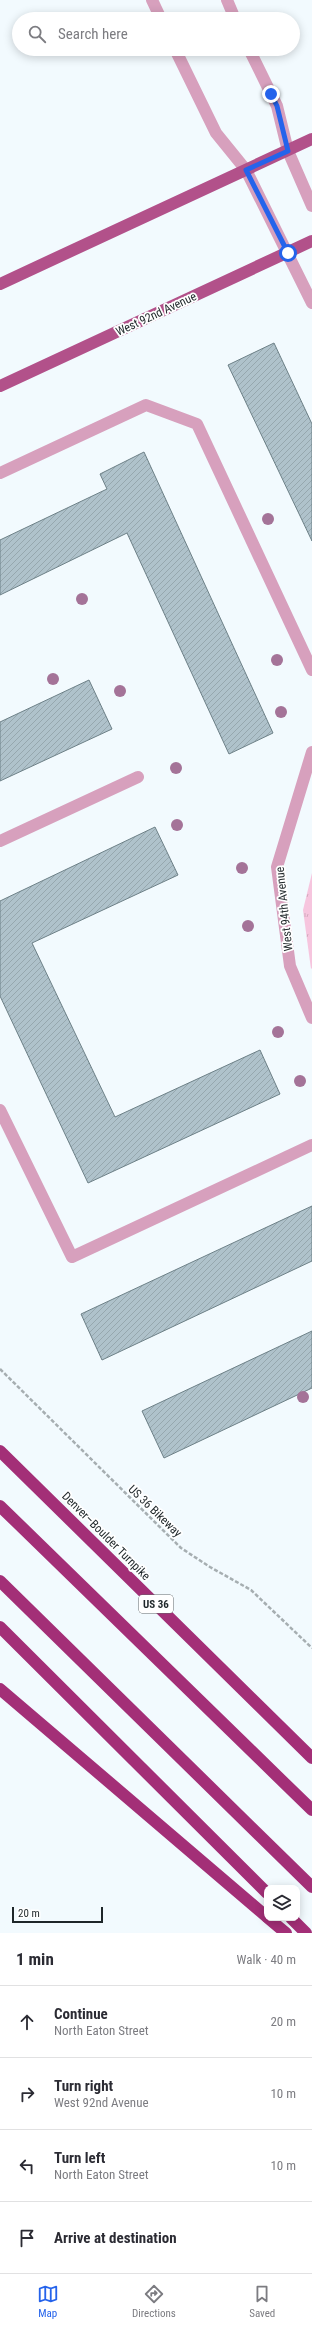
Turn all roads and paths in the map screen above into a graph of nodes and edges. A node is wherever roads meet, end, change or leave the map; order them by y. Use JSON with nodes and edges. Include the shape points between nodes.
{"nodes":[{"id":1,"x":152,"y":0,"type":"edge"},
{"id":2,"x":227,"y":0,"type":"edge"},
{"id":3,"x":158,"y":12,"type":"edge"},
{"id":4,"x":232,"y":12,"type":"edge"},
{"id":5,"x":178,"y":56,"type":"edge"},
{"id":6,"x":252,"y":56,"type":"edge"},
{"id":7,"x":312,"y":139,"type":"edge"},
{"id":8,"x":288,"y":151,"type":"junction"},
{"id":9,"x":246,"y":170,"type":"junction"},
{"id":10,"x":312,"y":206,"type":"edge"},
{"id":11,"x":312,"y":241,"type":"edge"},
{"id":12,"x":288,"y":253,"type":"junction"},
{"id":13,"x":0,"y":284,"type":"edge"},
{"id":14,"x":312,"y":303,"type":"edge"},
{"id":15,"x":0,"y":386,"type":"edge"},
{"id":16,"x":0,"y":473,"type":"edge"},
{"id":17,"x":312,"y":670,"type":"edge"},
{"id":18,"x":312,"y":752,"type":"edge"},
{"id":19,"x":138,"y":777,"type":"dead end"},
{"id":20,"x":0,"y":841,"type":"edge"},
{"id":21,"x":312,"y":1018,"type":"edge"},
{"id":22,"x":0,"y":1110,"type":"edge"},
{"id":23,"x":312,"y":1145,"type":"edge"},
{"id":24,"x":0,"y":1369,"type":"edge"},
{"id":25,"x":0,"y":1451,"type":"edge"},
{"id":26,"x":0,"y":1506,"type":"edge"},
{"id":27,"x":0,"y":1581,"type":"edge"},
{"id":28,"x":0,"y":1627,"type":"edge"},
{"id":29,"x":312,"y":1648,"type":"edge"},
{"id":30,"x":0,"y":1689,"type":"edge"},
{"id":31,"x":312,"y":1758,"type":"edge"},
{"id":32,"x":312,"y":1810,"type":"edge"},
{"id":33,"x":312,"y":1887,"type":"edge"},
{"id":34,"x":264,"y":1890,"type":"edge"},
{"id":35,"x":264,"y":1915,"type":"edge"},
{"id":36,"x":272,"y":1921,"type":"edge"},
{"id":37,"x":294,"y":1921,"type":"edge"},
{"id":38,"x":286,"y":1933,"type":"edge"},
{"id":39,"x":306,"y":1933,"type":"edge"}],
"edges":[{"from":1,"to":3,"type":"street"},
{"from":2,"to":4,"type":"street"},
{"from":5,"to":9,"type":"street","via":[[216,133]]},
{"from":6,"to":8,"type":"street","via":[[277,106]]},
{"from":7,"to":8,"type":"main road"},
{"from":8,"to":9,"type":"main road"},
{"from":8,"to":10,"type":"street"},
{"from":9,"to":12,"type":"street"},
{"from":9,"to":13,"type":"main road"},
{"from":11,"to":12,"type":"main road","name":"West 92nd Avenue"},
{"from":12,"to":14,"type":"street"},
{"from":12,"to":15,"type":"main road","name":"West 92nd Avenue"},
{"from":16,"to":17,"type":"street","via":[[146,405],[197,424]]},
{"from":18,"to":21,"type":"street","name":"West 94th Avenue","via":[[277,867],[290,966]]},
{"from":19,"to":20,"type":"street"},
{"from":22,"to":23,"type":"street","via":[[72,1257]]},
{"from":24,"to":29,"type":"path","name":"US 36 Bikeway","via":[[181,1548],[251,1590]]},
{"from":25,"to":31,"type":"highway","name":"Denver–Boulder Turnpike","number":"US 36"},
{"from":26,"to":32,"type":"highway"},
{"from":27,"to":33,"type":"highway"},
{"from":28,"to":34,"type":"highway"},
{"from":30,"to":35,"type":"highway"},
{"from":36,"to":38,"type":"highway"},
{"from":37,"to":39,"type":"highway"}]}
